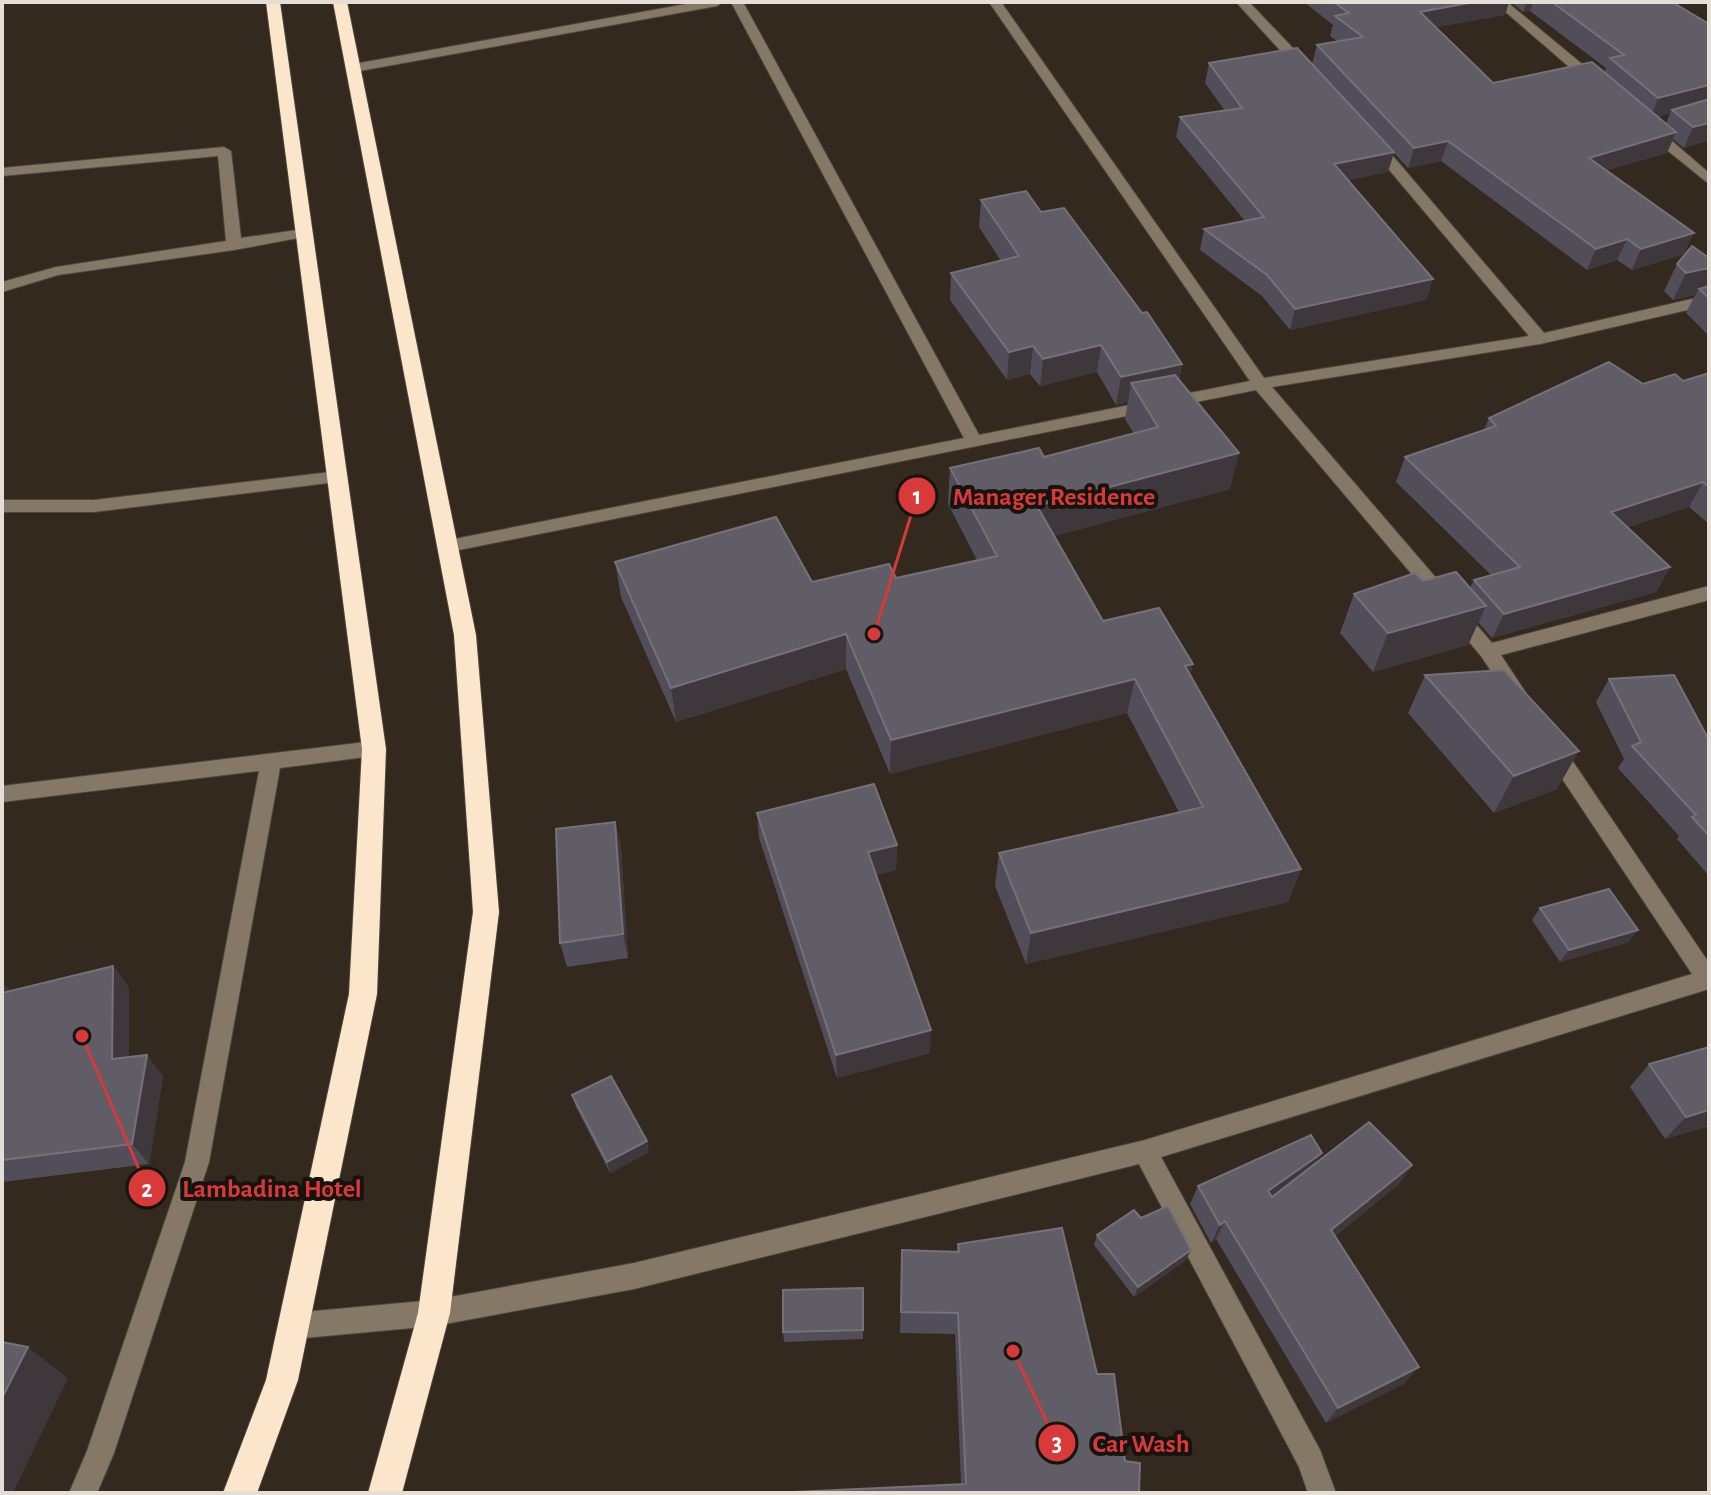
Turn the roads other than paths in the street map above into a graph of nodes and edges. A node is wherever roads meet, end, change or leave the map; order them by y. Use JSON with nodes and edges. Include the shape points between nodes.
{"nodes":[{"id":1,"x":273,"y":2,"type":"edge"},
{"id":2,"x":340,"y":2,"type":"edge"},
{"id":3,"x":717,"y":2,"type":"edge"},
{"id":4,"x":737,"y":2,"type":"edge"},
{"id":5,"x":995,"y":2,"type":"edge"},
{"id":6,"x":1242,"y":2,"type":"edge"},
{"id":7,"x":1509,"y":5,"type":"edge"},
{"id":8,"x":354,"y":68,"type":"junction"},
{"id":9,"x":1317,"y":82,"type":"edge"},
{"id":10,"x":1601,"y":87,"type":"edge"},
{"id":11,"x":1636,"y":117,"type":"edge"},
{"id":12,"x":1663,"y":123,"type":"edge"},
{"id":13,"x":1359,"y":127,"type":"edge"},
{"id":14,"x":1648,"y":127,"type":"junction"},
{"id":15,"x":2,"y":172,"type":"edge"},
{"id":16,"x":1709,"y":180,"type":"edge"},
{"id":17,"x":304,"y":233,"type":"junction"},
{"id":18,"x":234,"y":246,"type":"junction"},
{"id":19,"x":2,"y":287,"type":"edge"},
{"id":20,"x":1709,"y":300,"type":"edge"},
{"id":21,"x":1540,"y":339,"type":"junction"},
{"id":22,"x":1260,"y":384,"type":"junction"},
{"id":23,"x":974,"y":440,"type":"junction"},
{"id":24,"x":339,"y":477,"type":"junction"},
{"id":25,"x":2,"y":506,"type":"edge"},
{"id":26,"x":449,"y":546,"type":"junction"},
{"id":27,"x":1709,"y":593,"type":"edge"},
{"id":28,"x":1488,"y":651,"type":"junction"},
{"id":29,"x":1523,"y":703,"type":"edge"},
{"id":30,"x":1540,"y":730,"type":"edge"},
{"id":31,"x":374,"y":749,"type":"junction"},
{"id":32,"x":271,"y":761,"type":"junction"},
{"id":33,"x":2,"y":794,"type":"edge"},
{"id":34,"x":1708,"y":979,"type":"edge"},
{"id":35,"x":1145,"y":1151,"type":"junction"},
{"id":36,"x":434,"y":1313,"type":"junction"},
{"id":37,"x":293,"y":1326,"type":"junction"},
{"id":38,"x":83,"y":1493,"type":"edge"},
{"id":39,"x":240,"y":1493,"type":"edge"},
{"id":40,"x":385,"y":1493,"type":"edge"},
{"id":41,"x":1322,"y":1493,"type":"edge"}],
"edges":[{"from":1,"to":17,"type":"highway"},
{"from":2,"to":8,"type":"highway"},
{"from":3,"to":8,"type":"street"},
{"from":4,"to":23,"type":"street"},
{"from":5,"to":22,"type":"street"},
{"from":6,"to":9,"type":"street"},
{"from":7,"to":10,"type":"street"},
{"from":8,"to":26,"type":"highway"},
{"from":11,"to":14,"type":"street"},
{"from":12,"to":14,"type":"street"},
{"from":13,"to":21,"type":"street"},
{"from":14,"to":16,"type":"street"},
{"from":15,"to":18,"type":"street","via":[[224,151]]},
{"from":17,"to":18,"type":"street"},
{"from":17,"to":24,"type":"highway"},
{"from":18,"to":19,"type":"street","via":[[56,271]]},
{"from":20,"to":21,"type":"street"},
{"from":21,"to":22,"type":"street"},
{"from":22,"to":23,"type":"street"},
{"from":22,"to":28,"type":"street"},
{"from":23,"to":26,"type":"street"},
{"from":24,"to":25,"type":"street","via":[[94,506]]},
{"from":24,"to":31,"type":"highway"},
{"from":26,"to":36,"type":"highway","via":[[465,635],[486,912]]},
{"from":27,"to":28,"type":"street"},
{"from":28,"to":29,"type":"street"},
{"from":30,"to":34,"type":"street"},
{"from":31,"to":32,"type":"street"},
{"from":31,"to":37,"type":"highway","via":[[363,994]]},
{"from":32,"to":33,"type":"street"},
{"from":32,"to":38,"type":"street","via":[[197,1162]]},
{"from":34,"to":35,"type":"street"},
{"from":35,"to":36,"type":"street","via":[[634,1276]]},
{"from":35,"to":41,"type":"street","via":[[1310,1460]]},
{"from":36,"to":37,"type":"street"},
{"from":36,"to":40,"type":"highway"},
{"from":37,"to":39,"type":"highway","via":[[282,1380]]}]}
